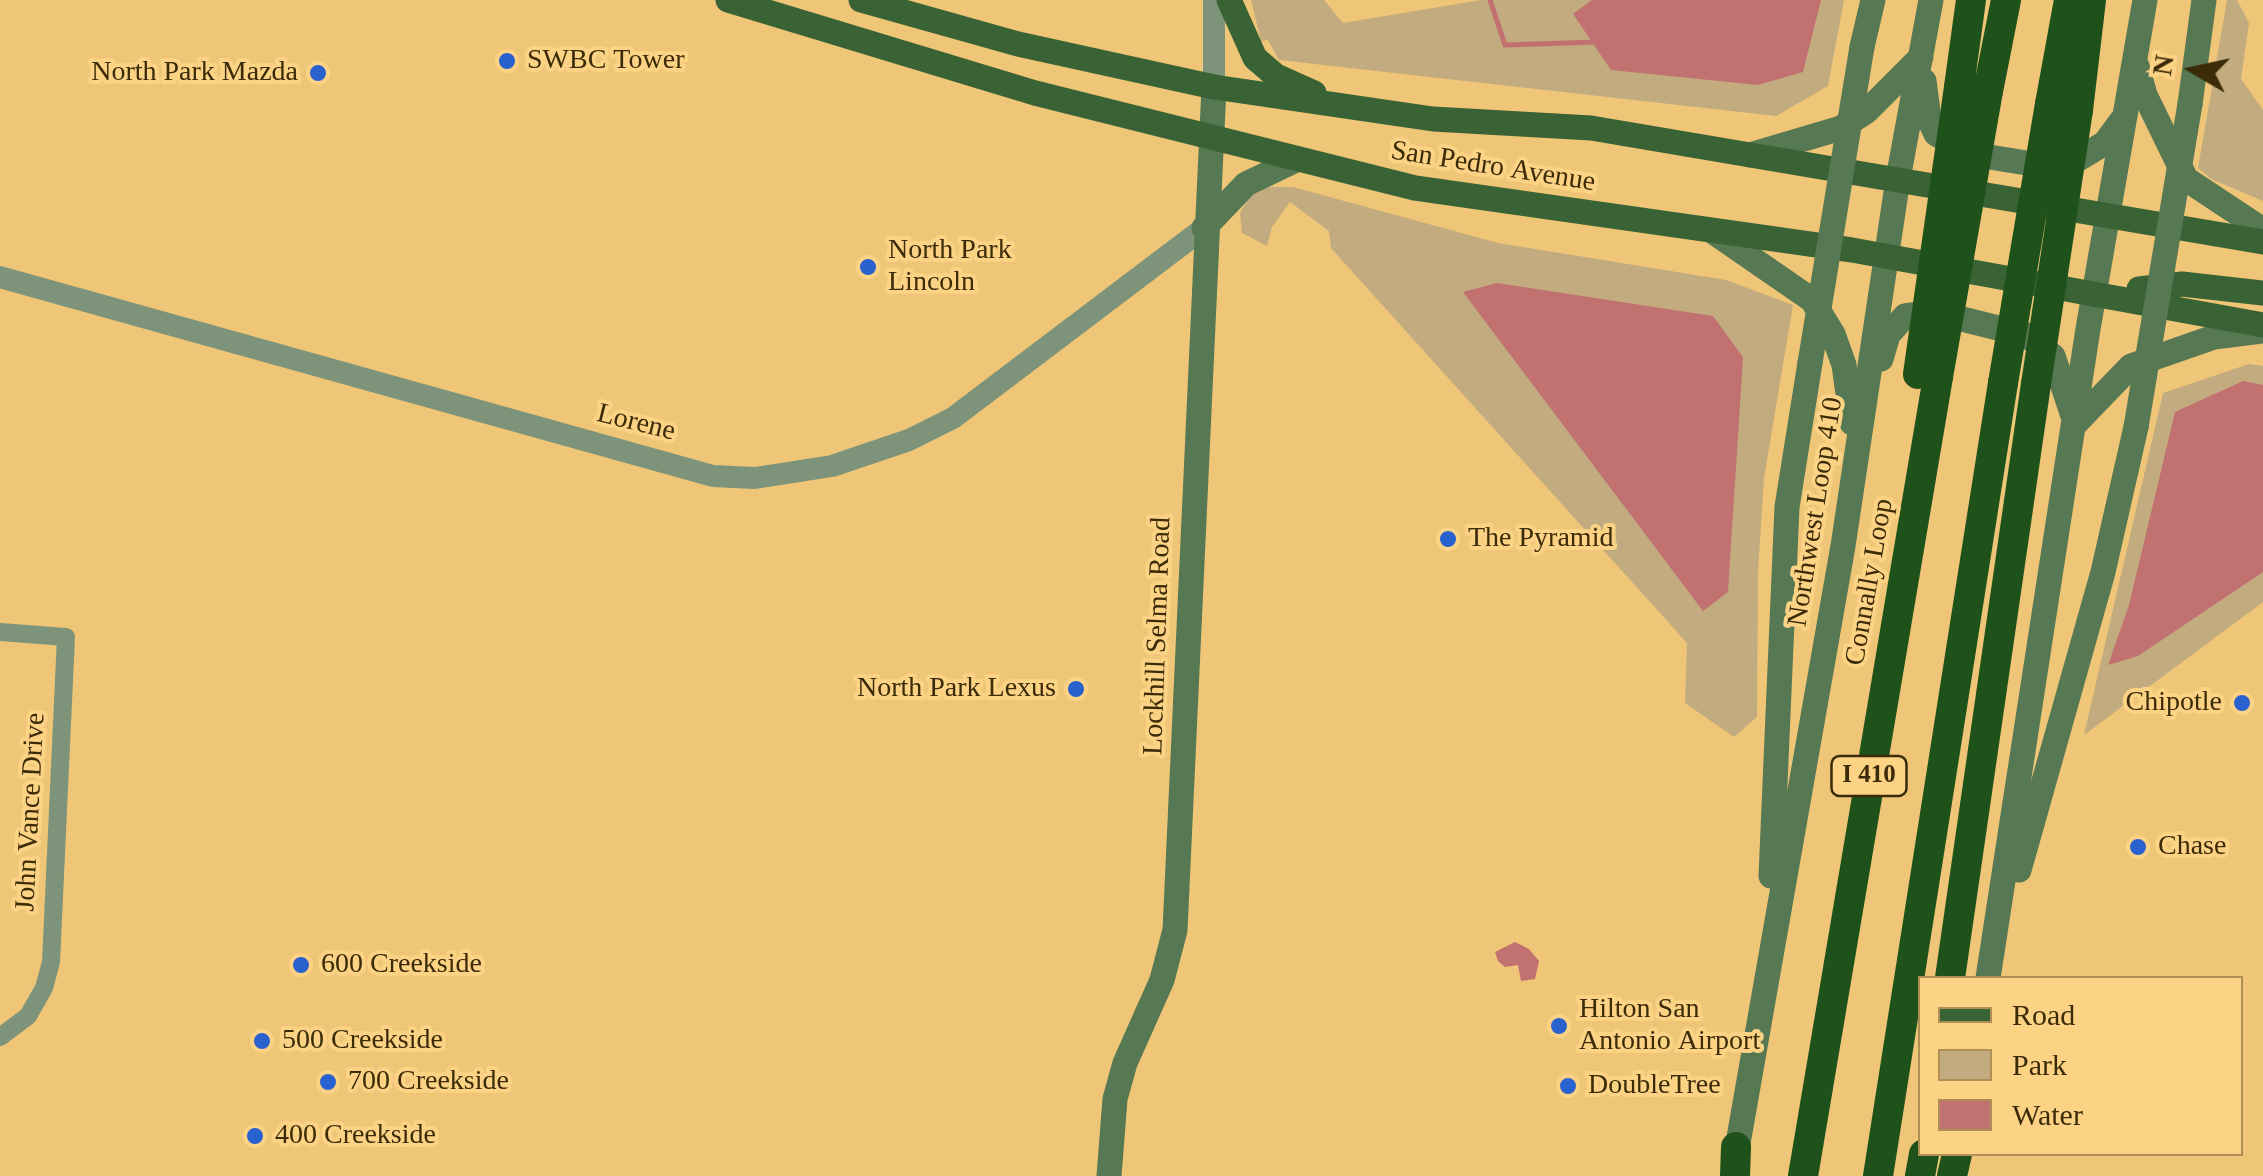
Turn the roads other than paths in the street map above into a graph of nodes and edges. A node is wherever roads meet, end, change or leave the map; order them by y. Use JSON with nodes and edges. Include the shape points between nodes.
{"nodes":[{"id":1,"x":728,"y":0,"type":"edge"},
{"id":2,"x":860,"y":0,"type":"edge"},
{"id":3,"x":1214,"y":0,"type":"edge"},
{"id":4,"x":1229,"y":0,"type":"edge"},
{"id":5,"x":1873,"y":0,"type":"edge"},
{"id":6,"x":1931,"y":0,"type":"edge"},
{"id":7,"x":1971,"y":0,"type":"edge"},
{"id":8,"x":2006,"y":0,"type":"edge"},
{"id":9,"x":2070,"y":0,"type":"edge"},
{"id":10,"x":2091,"y":0,"type":"edge"},
{"id":11,"x":2146,"y":0,"type":"edge"},
{"id":12,"x":2204,"y":0,"type":"edge"},
{"id":13,"x":1921,"y":56,"type":"junction"},
{"id":14,"x":2136,"y":61,"type":"junction"},
{"id":15,"x":1214,"y":87,"type":"junction"},
{"id":16,"x":1974,"y":89,"type":"junction"},
{"id":17,"x":1331,"y":104,"type":"junction"},
{"id":18,"x":2064,"y":107,"type":"junction"},
{"id":19,"x":2126,"y":114,"type":"junction"},
{"id":20,"x":1210,"y":140,"type":"junction"},
{"id":21,"x":1750,"y":155,"type":"junction"},
{"id":22,"x":1296,"y":160,"type":"junction"},
{"id":23,"x":1898,"y":179,"type":"junction"},
{"id":24,"x":2107,"y":219,"type":"junction"},
{"id":25,"x":1204,"y":228,"type":"junction"},
{"id":26,"x":2263,"y":230,"type":"edge"},
{"id":27,"x":1712,"y":231,"type":"junction"},
{"id":28,"x":2263,"y":242,"type":"edge"},
{"id":29,"x":1886,"y":256,"type":"junction"},
{"id":30,"x":0,"y":277,"type":"edge"},
{"id":31,"x":2263,"y":292,"type":"edge"},
{"id":32,"x":2094,"y":293,"type":"junction"},
{"id":33,"x":2263,"y":328,"type":"edge"},
{"id":34,"x":2075,"y":424,"type":"junction"},
{"id":35,"x":1856,"y":448,"type":"junction"},
{"id":36,"x":0,"y":632,"type":"edge"},
{"id":37,"x":1950,"y":976,"type":"edge"},
{"id":38,"x":1988,"y":976,"type":"edge"},
{"id":39,"x":1988,"y":976,"type":"edge"},
{"id":40,"x":1758,"y":1033,"type":"junction"},
{"id":41,"x":0,"y":1037,"type":"edge"},
{"id":42,"x":1734,"y":1166,"type":"edge"},
{"id":43,"x":1109,"y":1176,"type":"edge"},
{"id":44,"x":1803,"y":1176,"type":"edge"},
{"id":45,"x":1878,"y":1176,"type":"edge"}],
"edges":[{"from":1,"to":20,"type":"main road","name":"San Pedro Avenue"},
{"from":2,"to":15,"type":"main road","name":"San Pedro Avenue","via":[[1018,44]]},
{"from":3,"to":15,"type":"street"},
{"from":4,"to":17,"type":"main road","via":[[1255,58]]},
{"from":5,"to":40,"type":"main road","name":"Northwest Loop 410","bridge":true,"via":[[1787,508]]},
{"from":6,"to":13,"type":"main road","name":"Northwest Loop 410"},
{"from":7,"to":16,"type":"highway"},
{"from":8,"to":16,"type":"highway"},
{"from":9,"to":18,"type":"highway","number":"I 410"},
{"from":10,"to":18,"type":"highway"},
{"from":11,"to":14,"type":"main road"},
{"from":12,"to":38,"type":"main road","bridge":true,"via":[[2136,427]]},
{"from":13,"to":19,"type":"main road","via":[[1928,120],[1936,134],[1971,154],[2070,164],[2104,144]]},
{"from":13,"to":21,"type":"main road","via":[[1867,111],[1840,128]]},
{"from":13,"to":23,"type":"main road","name":"Northwest Loop 410"},
{"from":14,"to":19,"type":"main road"},
{"from":14,"to":26,"type":"main road","via":[[2186,179]]},
{"from":15,"to":17,"type":"main road","name":"San Pedro Avenue"},
{"from":15,"to":20,"type":"main road","name":"Lockhill Selma Road"},
{"from":16,"to":44,"type":"highway","number":"I 410","bridge":true},
{"from":17,"to":21,"type":"main road","name":"San Pedro Avenue","via":[[1433,120],[1591,128]]},
{"from":18,"to":37,"type":"highway","bridge":true,"via":[[2036,384]]},
{"from":18,"to":45,"type":"highway","number":"I 410","bridge":true,"via":[[2003,382]]},
{"from":19,"to":24,"type":"main road"},
{"from":20,"to":22,"type":"main road","name":"San Pedro Avenue"},
{"from":20,"to":25,"type":"main road","name":"Lockhill Selma Road"},
{"from":21,"to":23,"type":"main road","name":"San Pedro Avenue"},
{"from":22,"to":25,"type":"main road","via":[[1246,184]]},
{"from":22,"to":27,"type":"main road","name":"San Pedro Avenue","via":[[1415,188]]},
{"from":23,"to":24,"type":"main road","name":"San Pedro Avenue"},
{"from":23,"to":29,"type":"main road","name":"Northwest Loop 410"},
{"from":24,"to":28,"type":"main road","name":"San Pedro Avenue"},
{"from":24,"to":32,"type":"main road"},
{"from":25,"to":30,"type":"street","name":"Lorene","via":[[953,418],[832,466],[755,478],[712,476]]},
{"from":25,"to":43,"type":"main road","name":"Lockhill Selma Road","via":[[1175,930],[1115,1099]]},
{"from":27,"to":29,"type":"main road","name":"San Pedro Avenue"},
{"from":27,"to":35,"type":"main road","via":[[1812,300],[1844,365]]},
{"from":29,"to":32,"type":"main road","name":"San Pedro Avenue"},
{"from":29,"to":35,"type":"main road","name":"Northwest Loop 410"},
{"from":31,"to":32,"type":"main road","via":[[2182,284]]},
{"from":32,"to":33,"type":"main road","name":"San Pedro Avenue"},
{"from":32,"to":34,"type":"main road"},
{"from":33,"to":34,"type":"main road","via":[[2131,366]]},
{"from":34,"to":35,"type":"main road","via":[[2054,356],[2026,334],[1934,312],[1904,316],[1888,335]]},
{"from":34,"to":39,"type":"main road"},
{"from":35,"to":40,"type":"main road","name":"Northwest Loop 410"},
{"from":36,"to":41,"type":"street","name":"John Vance Drive","via":[[66,637],[51,962],[28,1016]]},
{"from":40,"to":42,"type":"main road","name":"Northwest Loop 410"}]}
